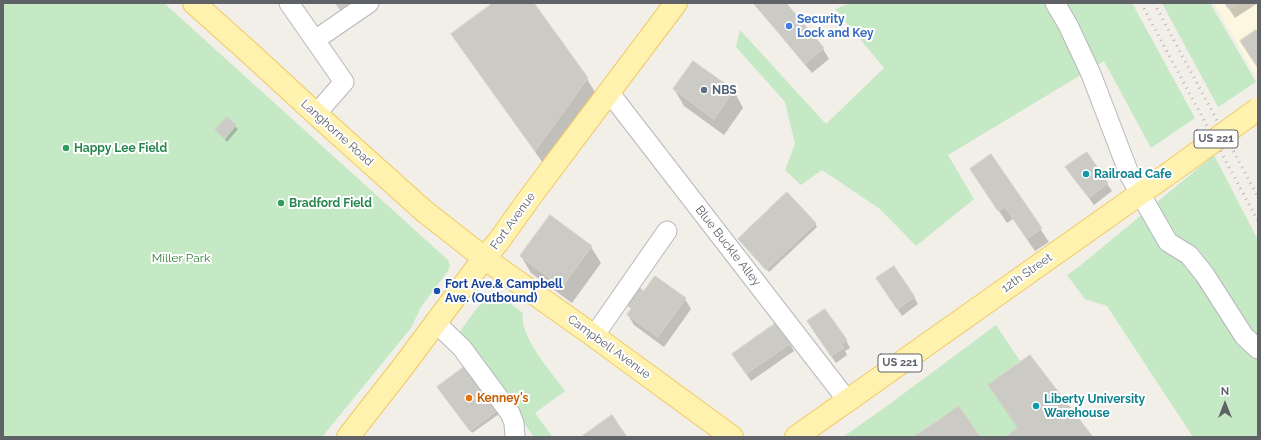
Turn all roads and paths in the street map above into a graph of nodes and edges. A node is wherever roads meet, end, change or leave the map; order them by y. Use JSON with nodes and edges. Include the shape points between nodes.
{"nodes":[{"id":1,"x":194,"y":3,"type":"edge"},
{"id":2,"x":289,"y":3,"type":"edge"},
{"id":3,"x":369,"y":3,"type":"edge"},
{"id":4,"x":676,"y":3,"type":"edge"},
{"id":5,"x":1055,"y":3,"type":"edge"},
{"id":6,"x":315,"y":40,"type":"junction"},
{"id":7,"x":608,"y":92,"type":"junction"},
{"id":8,"x":1258,"y":109,"type":"edge"},
{"id":9,"x":316,"y":114,"type":"junction"},
{"id":10,"x":1140,"y":193,"type":"junction"},
{"id":11,"x":666,"y":231,"type":"dead end"},
{"id":12,"x":484,"y":258,"type":"junction"},
{"id":13,"x":436,"y":323,"type":"junction"},
{"id":14,"x":594,"y":336,"type":"junction"},
{"id":15,"x":1258,"y":349,"type":"edge"},
{"id":16,"x":847,"y":400,"type":"junction"},
{"id":17,"x":348,"y":437,"type":"edge"},
{"id":18,"x":515,"y":437,"type":"edge"},
{"id":19,"x":732,"y":437,"type":"edge"},
{"id":20,"x":796,"y":437,"type":"edge"}],
"edges":[{"from":1,"to":9,"type":"main road","name":"Langhorne Road"},
{"from":2,"to":6,"type":"street"},
{"from":3,"to":6,"type":"street"},
{"from":4,"to":7,"type":"main road","name":"Fort Avenue"},
{"from":5,"to":10,"type":"street","via":[[1092,74],[1130,176]]},
{"from":6,"to":9,"type":"street","via":[[344,82]]},
{"from":7,"to":12,"type":"main road","name":"Fort Avenue"},
{"from":7,"to":16,"type":"street","name":"Blue Buckle Alley"},
{"from":8,"to":10,"type":"main road","name":"12th Street","number":"US 221","bridge":true},
{"from":9,"to":12,"type":"main road","name":"Langhorne Road","via":[[424,211]]},
{"from":10,"to":15,"type":"street","via":[[1168,242],[1189,255],[1205,275],[1244,336]]},
{"from":10,"to":16,"type":"main road","name":"12th Street","number":"US 221"},
{"from":11,"to":14,"type":"street"},
{"from":12,"to":13,"type":"main road","name":"Fort Avenue"},
{"from":12,"to":14,"type":"main road","name":"Campbell Avenue"},
{"from":13,"to":17,"type":"main road","name":"Fort Avenue"},
{"from":13,"to":18,"type":"street","via":[[462,348],[510,413]]},
{"from":14,"to":19,"type":"main road","name":"Campbell Avenue"},
{"from":16,"to":20,"type":"main road","name":"12th Street","number":"US 221"}]}
